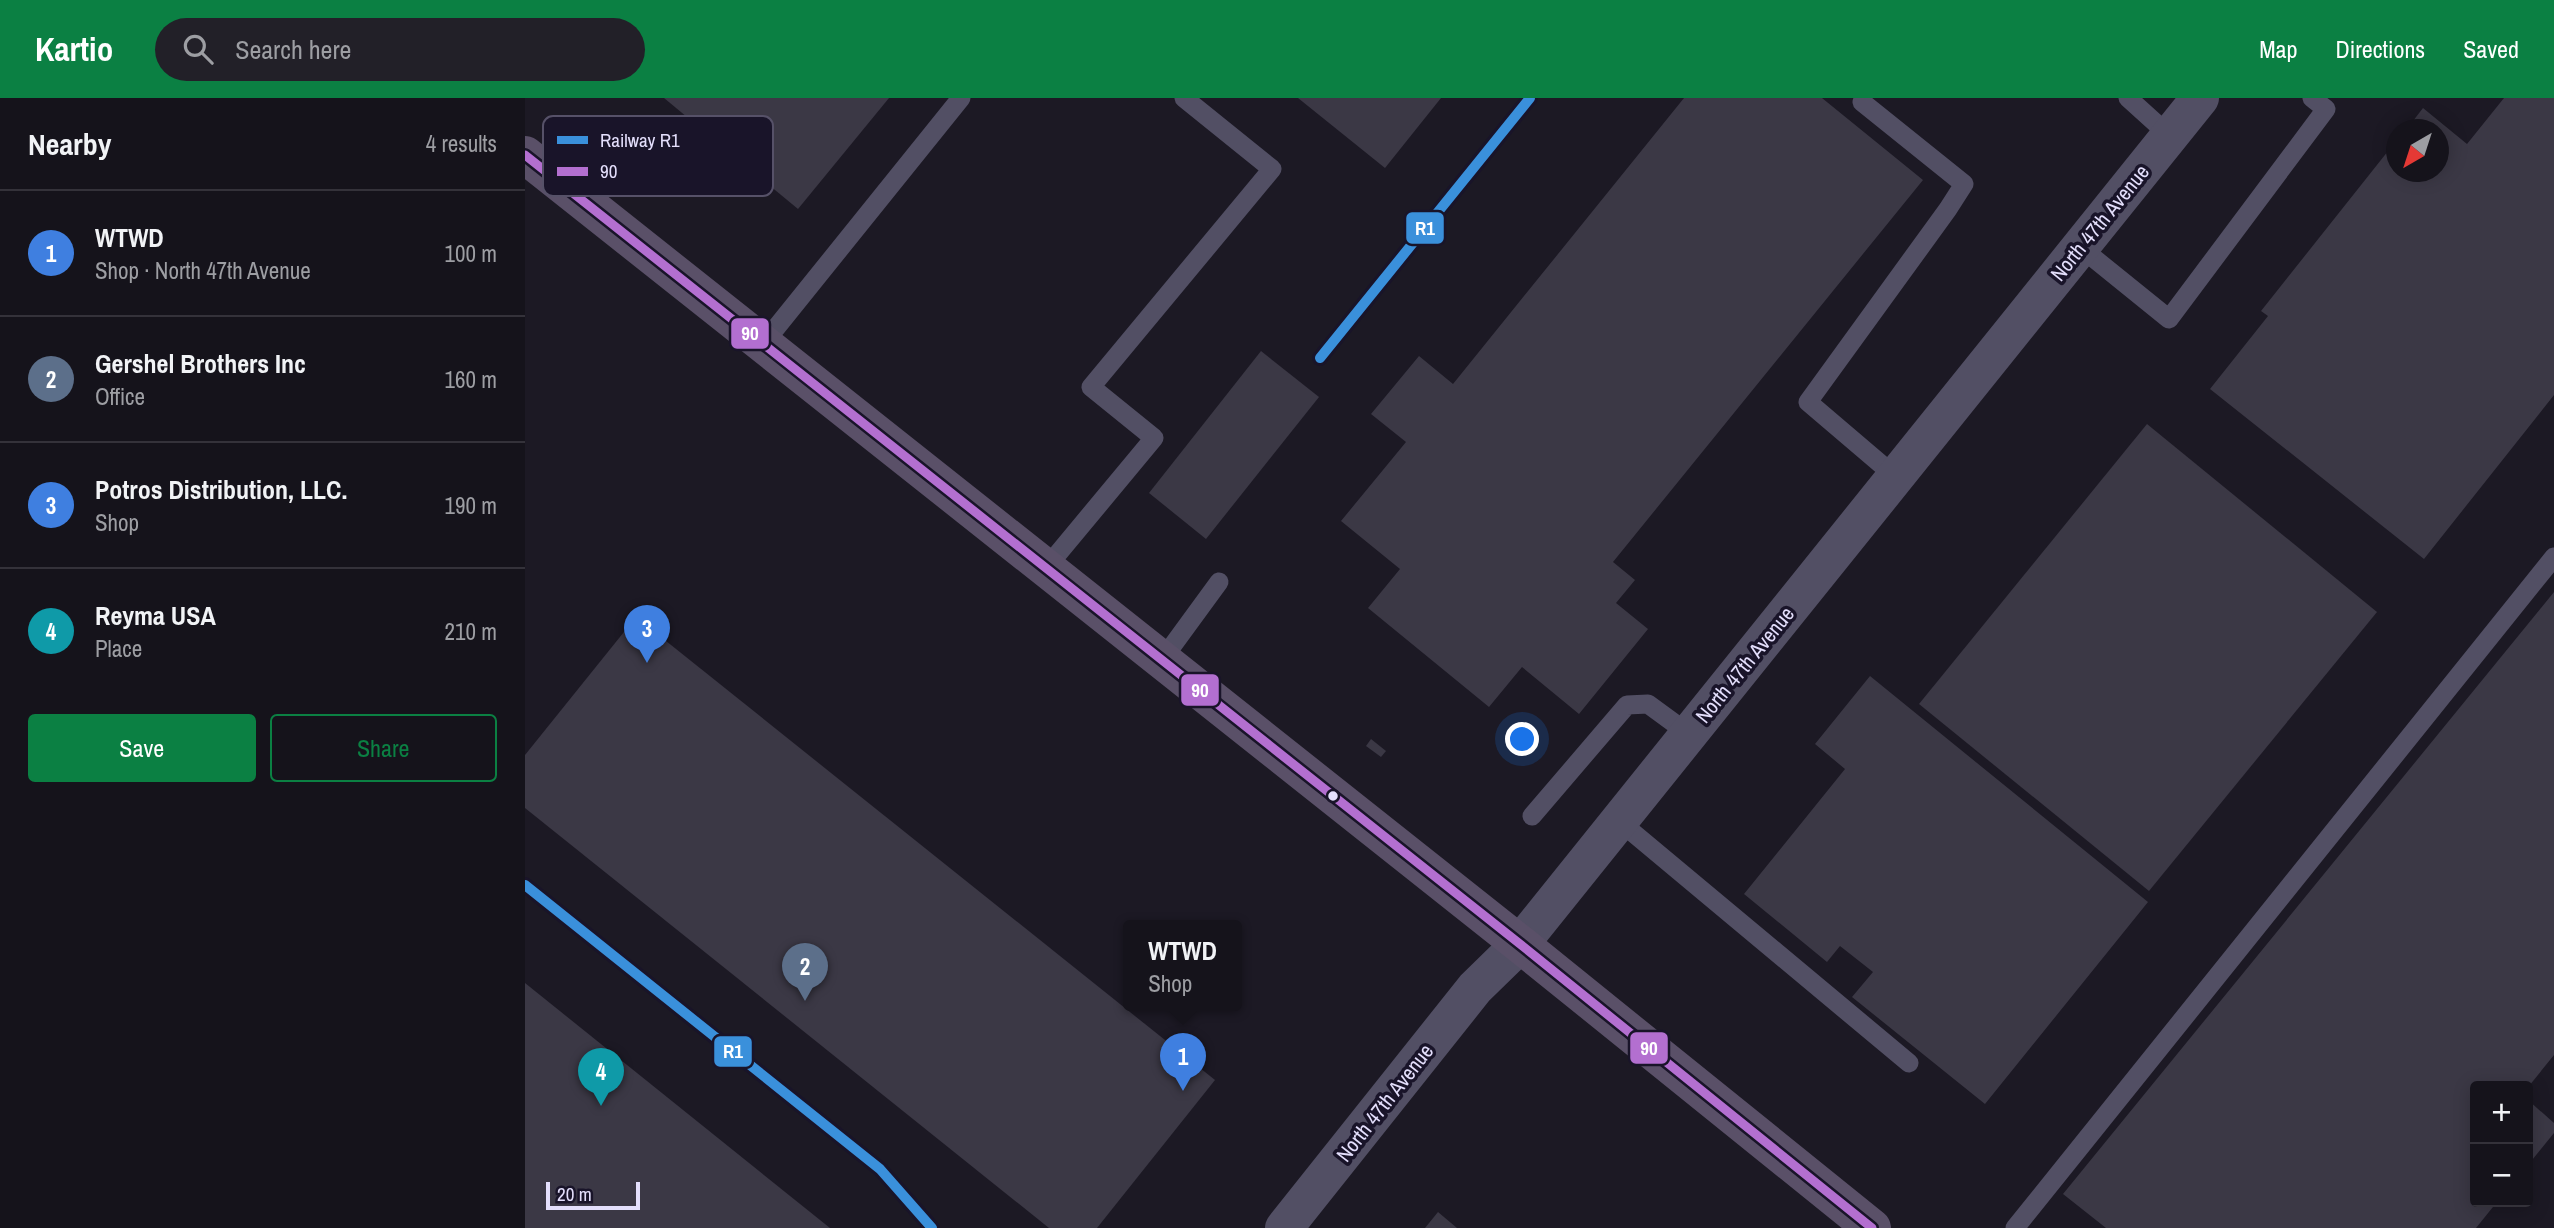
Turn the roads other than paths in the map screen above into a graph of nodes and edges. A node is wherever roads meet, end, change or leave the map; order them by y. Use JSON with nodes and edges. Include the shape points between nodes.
{"nodes":[{"id":1,"x":961,"y":98,"type":"edge"},
{"id":2,"x":1184,"y":98,"type":"edge"},
{"id":3,"x":2128,"y":98,"type":"edge"},
{"id":4,"x":2200,"y":98,"type":"edge"},
{"id":5,"x":2312,"y":98,"type":"edge"},
{"id":6,"x":1861,"y":102,"type":"dead end"},
{"id":7,"x":2170,"y":136,"type":"junction"},
{"id":8,"x":525,"y":155,"type":"edge"},
{"id":9,"x":543,"y":169,"type":"edge"},
{"id":10,"x":577,"y":196,"type":"edge"},
{"id":11,"x":2080,"y":247,"type":"junction"},
{"id":12,"x":763,"y":344,"type":"junction"},
{"id":13,"x":1896,"y":477,"type":"junction"},
{"id":14,"x":2554,"y":557,"type":"edge"},
{"id":15,"x":1046,"y":568,"type":"junction"},
{"id":16,"x":1219,"y":582,"type":"dead end"},
{"id":17,"x":1162,"y":660,"type":"junction"},
{"id":18,"x":1689,"y":734,"type":"junction"},
{"id":19,"x":1532,"y":816,"type":"dead end"},
{"id":20,"x":1619,"y":821,"type":"junction"},
{"id":21,"x":1520,"y":944,"type":"junction"},
{"id":22,"x":1909,"y":1063,"type":"dead end"},
{"id":23,"x":1284,"y":1228,"type":"edge"},
{"id":24,"x":1872,"y":1228,"type":"edge"},
{"id":25,"x":2015,"y":1228,"type":"edge"}],
"edges":[{"from":1,"to":12,"type":"lane"},
{"from":2,"to":15,"type":"lane","via":[[1272,169],[1091,387],[1154,438]]},
{"from":3,"to":7,"type":"lane"},
{"from":4,"to":7,"type":"street","name":"North 47th Avenue"},
{"from":5,"to":11,"type":"lane","via":[[2326,109],[2169,319]]},
{"from":6,"to":13,"type":"lane","via":[[1963,184],[1808,402]]},
{"from":7,"to":11,"type":"street","name":"North 47th Avenue"},
{"from":8,"to":9,"type":"main road"},
{"from":10,"to":12,"type":"main road"},
{"from":11,"to":13,"type":"street","name":"North 47th Avenue"},
{"from":12,"to":15,"type":"main road"},
{"from":13,"to":18,"type":"street","name":"North 47th Avenue"},
{"from":14,"to":25,"type":"lane"},
{"from":15,"to":17,"type":"main road"},
{"from":16,"to":17,"type":"lane"},
{"from":17,"to":21,"type":"main road"},
{"from":18,"to":19,"type":"lane","via":[[1648,704],[1626,705]]},
{"from":18,"to":20,"type":"street","name":"North 47th Avenue"},
{"from":20,"to":21,"type":"street","name":"North 47th Avenue"},
{"from":20,"to":22,"type":"lane"},
{"from":21,"to":23,"type":"street","name":"North 47th Avenue","via":[[1475,988]]},
{"from":21,"to":24,"type":"main road"}]}
